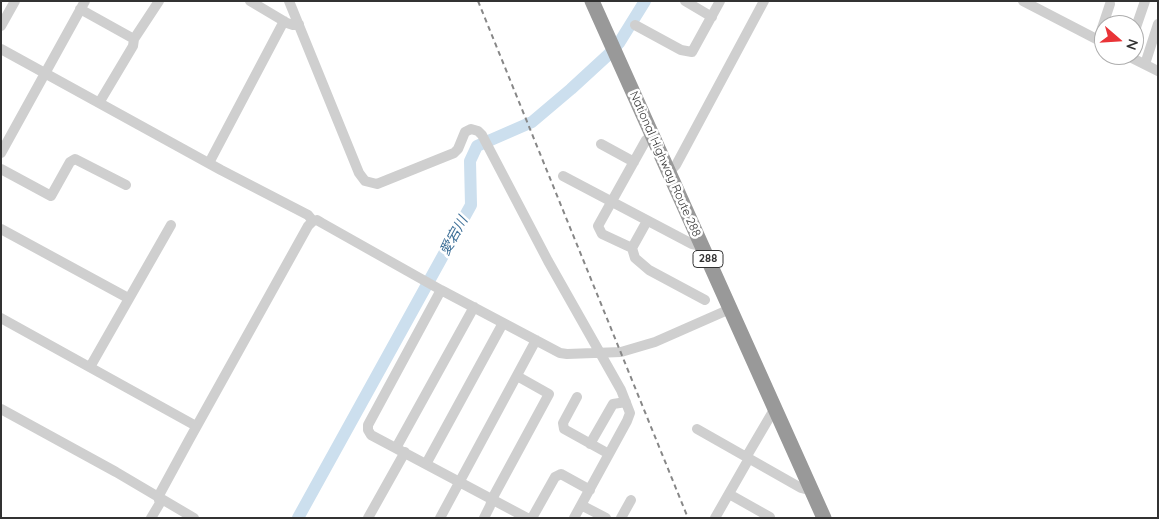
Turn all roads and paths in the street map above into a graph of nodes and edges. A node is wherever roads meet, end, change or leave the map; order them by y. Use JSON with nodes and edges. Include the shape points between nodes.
{"nodes":[{"id":1,"x":15,"y":1,"type":"edge"},
{"id":2,"x":159,"y":1,"type":"edge"},
{"id":3,"x":250,"y":1,"type":"edge"},
{"id":4,"x":289,"y":1,"type":"edge"},
{"id":5,"x":592,"y":1,"type":"edge"},
{"id":6,"x":686,"y":1,"type":"edge"},
{"id":7,"x":720,"y":1,"type":"edge"},
{"id":8,"x":764,"y":1,"type":"edge"},
{"id":9,"x":1023,"y":1,"type":"edge"},
{"id":10,"x":1145,"y":1,"type":"edge"},
{"id":11,"x":1110,"y":4,"type":"dead end"},
{"id":12,"x":83,"y":5,"type":"edge"},
{"id":13,"x":1107,"y":15,"type":"edge"},
{"id":14,"x":1140,"y":15,"type":"edge"},
{"id":15,"x":712,"y":17,"type":"junction"},
{"id":16,"x":284,"y":21,"type":"junction"},
{"id":17,"x":299,"y":24,"type":"junction"},
{"id":18,"x":1158,"y":24,"type":"edge"},
{"id":19,"x":635,"y":25,"type":"dead end"},
{"id":20,"x":1,"y":26,"type":"edge"},
{"id":21,"x":1094,"y":38,"type":"edge"},
{"id":22,"x":134,"y":39,"type":"junction"},
{"id":23,"x":1,"y":49,"type":"edge"},
{"id":24,"x":1145,"y":64,"type":"joint"},
{"id":25,"x":1158,"y":71,"type":"edge"},
{"id":26,"x":45,"y":73,"type":"junction"},
{"id":27,"x":99,"y":103,"type":"junction"},
{"id":28,"x":653,"y":135,"type":"junction"},
{"id":29,"x":602,"y":144,"type":"dead end"},
{"id":30,"x":1,"y":153,"type":"edge"},
{"id":31,"x":209,"y":162,"type":"junction"},
{"id":32,"x":634,"y":162,"type":"junction"},
{"id":33,"x":1,"y":169,"type":"edge"},
{"id":34,"x":669,"y":172,"type":"junction"},
{"id":35,"x":563,"y":176,"type":"dead end"},
{"id":36,"x":126,"y":185,"type":"dead end"},
{"id":37,"x":612,"y":202,"type":"junction"},
{"id":38,"x":313,"y":221,"type":"junction"},
{"id":39,"x":647,"y":221,"type":"junction"},
{"id":40,"x":171,"y":225,"type":"dead end"},
{"id":41,"x":1,"y":229,"type":"edge"},
{"id":42,"x":702,"y":246,"type":"junction"},
{"id":43,"x":632,"y":248,"type":"junction"},
{"id":44,"x":441,"y":290,"type":"junction"},
{"id":45,"x":128,"y":298,"type":"junction"},
{"id":46,"x":705,"y":300,"type":"dead end"},
{"id":47,"x":474,"y":307,"type":"junction"},
{"id":48,"x":730,"y":309,"type":"junction"},
{"id":49,"x":1,"y":318,"type":"edge"},
{"id":50,"x":503,"y":323,"type":"junction"},
{"id":51,"x":536,"y":340,"type":"junction"},
{"id":52,"x":600,"y":353,"type":"junction"},
{"id":53,"x":90,"y":368,"type":"junction"},
{"id":54,"x":517,"y":376,"type":"junction"},
{"id":55,"x":577,"y":397,"type":"dead end"},
{"id":56,"x":626,"y":402,"type":"junction"},
{"id":57,"x":775,"y":408,"type":"junction"},
{"id":58,"x":1,"y":410,"type":"edge"},
{"id":59,"x":196,"y":426,"type":"junction"},
{"id":60,"x":697,"y":429,"type":"dead end"},
{"id":61,"x":590,"y":444,"type":"junction"},
{"id":62,"x":400,"y":450,"type":"junction"},
{"id":63,"x":609,"y":454,"type":"junction"},
{"id":64,"x":748,"y":458,"type":"junction"},
{"id":65,"x":426,"y":464,"type":"junction"},
{"id":66,"x":459,"y":481,"type":"junction"},
{"id":67,"x":590,"y":490,"type":"junction"},
{"id":68,"x":812,"y":492,"type":"junction"},
{"id":69,"x":729,"y":494,"type":"junction"},
{"id":70,"x":158,"y":497,"type":"junction"},
{"id":71,"x":492,"y":499,"type":"junction"},
{"id":72,"x":631,"y":500,"type":"dead end"},
{"id":73,"x":581,"y":505,"type":"junction"},
{"id":74,"x":527,"y":517,"type":"edge"},
{"id":75,"x":770,"y":517,"type":"edge"},
{"id":76,"x":151,"y":518,"type":"edge"},
{"id":77,"x":194,"y":518,"type":"edge"},
{"id":78,"x":368,"y":518,"type":"edge"},
{"id":79,"x":440,"y":518,"type":"edge"},
{"id":80,"x":484,"y":518,"type":"edge"},
{"id":81,"x":574,"y":518,"type":"edge"},
{"id":82,"x":606,"y":518,"type":"edge"},
{"id":83,"x":622,"y":518,"type":"edge"},
{"id":84,"x":715,"y":518,"type":"edge"},
{"id":85,"x":824,"y":518,"type":"edge"}],
"edges":[{"from":1,"to":20,"type":"street"},
{"from":2,"to":22,"type":"street"},
{"from":3,"to":16,"type":"street"},
{"from":4,"to":17,"type":"street"},
{"from":5,"to":28,"type":"highway","name":"National Highway Route 288","number":"288"},
{"from":6,"to":15,"type":"street"},
{"from":7,"to":15,"type":"street"},
{"from":8,"to":34,"type":"street","via":[[676,165]]},
{"from":9,"to":21,"type":"street"},
{"from":10,"to":14,"type":"street"},
{"from":11,"to":13,"type":"street"},
{"from":12,"to":22,"type":"street"},
{"from":12,"to":26,"type":"street"},
{"from":15,"to":19,"type":"street","via":[[690,53]]},
{"from":16,"to":17,"type":"street"},
{"from":16,"to":31,"type":"street"},
{"from":17,"to":52,"type":"street","via":[[365,181],[377,184],[454,153],[465,132],[473,129],[480,133]]},
{"from":18,"to":24,"type":"street"},
{"from":22,"to":27,"type":"street"},
{"from":23,"to":26,"type":"street"},
{"from":24,"to":25,"type":"street"},
{"from":26,"to":27,"type":"street"},
{"from":26,"to":30,"type":"street"},
{"from":27,"to":31,"type":"street"},
{"from":28,"to":32,"type":"street","via":[[646,140]]},
{"from":28,"to":34,"type":"highway","name":"National Highway Route 288","number":"288"},
{"from":29,"to":32,"type":"street"},
{"from":31,"to":38,"type":"street","via":[[308,215]]},
{"from":32,"to":37,"type":"street"},
{"from":33,"to":36,"type":"street","via":[[51,196],[70,162],[75,159]]},
{"from":34,"to":42,"type":"highway","name":"National Highway Route 288","number":"288"},
{"from":35,"to":37,"type":"street"},
{"from":37,"to":39,"type":"street"},
{"from":37,"to":43,"type":"street","via":[[598,228],[602,234]]},
{"from":38,"to":44,"type":"street","via":[[317,220]]},
{"from":38,"to":59,"type":"street"},
{"from":39,"to":42,"type":"street"},
{"from":39,"to":43,"type":"street"},
{"from":40,"to":45,"type":"street"},
{"from":41,"to":45,"type":"street"},
{"from":42,"to":48,"type":"highway","name":"National Highway Route 288","number":"288"},
{"from":43,"to":46,"type":"street","via":[[635,258],[650,270]]},
{"from":44,"to":47,"type":"street"},
{"from":44,"to":62,"type":"street","via":[[367,428],[371,435]]},
{"from":45,"to":53,"type":"street"},
{"from":47,"to":50,"type":"street"},
{"from":47,"to":62,"type":"street"},
{"from":48,"to":52,"type":"street","via":[[655,342],[621,352]]},
{"from":48,"to":57,"type":"highway","name":"National Highway Route 288","number":"288"},
{"from":49,"to":53,"type":"street"},
{"from":50,"to":51,"type":"street"},
{"from":50,"to":65,"type":"street"},
{"from":51,"to":52,"type":"street","via":[[563,353]]},
{"from":51,"to":54,"type":"street"},
{"from":52,"to":56,"type":"street"},
{"from":53,"to":59,"type":"street"},
{"from":54,"to":66,"type":"street"},
{"from":54,"to":71,"type":"street","via":[[549,394]]},
{"from":55,"to":61,"type":"street","via":[[563,423],[564,429]]},
{"from":56,"to":61,"type":"street","via":[[613,404]]},
{"from":56,"to":63,"type":"street","via":[[630,413]]},
{"from":57,"to":64,"type":"street"},
{"from":57,"to":68,"type":"highway","name":"National Highway Route 288","number":"288"},
{"from":58,"to":70,"type":"street"},
{"from":59,"to":70,"type":"street"},
{"from":60,"to":64,"type":"street"},
{"from":61,"to":63,"type":"street"},
{"from":62,"to":65,"type":"street"},
{"from":62,"to":78,"type":"street"},
{"from":63,"to":67,"type":"street"},
{"from":64,"to":68,"type":"street"},
{"from":64,"to":69,"type":"street"},
{"from":65,"to":66,"type":"street"},
{"from":66,"to":71,"type":"street"},
{"from":66,"to":79,"type":"street"},
{"from":67,"to":73,"type":"street"},
{"from":67,"to":74,"type":"street","via":[[561,474],[555,477]]},
{"from":68,"to":85,"type":"highway","name":"National Highway Route 288","number":"288"},
{"from":69,"to":75,"type":"street"},
{"from":69,"to":84,"type":"street"},
{"from":70,"to":76,"type":"street","via":[[160,503]]},
{"from":70,"to":77,"type":"street"},
{"from":71,"to":74,"type":"street"},
{"from":71,"to":80,"type":"street"},
{"from":72,"to":83,"type":"street"},
{"from":73,"to":81,"type":"street"},
{"from":73,"to":82,"type":"street"}]}
